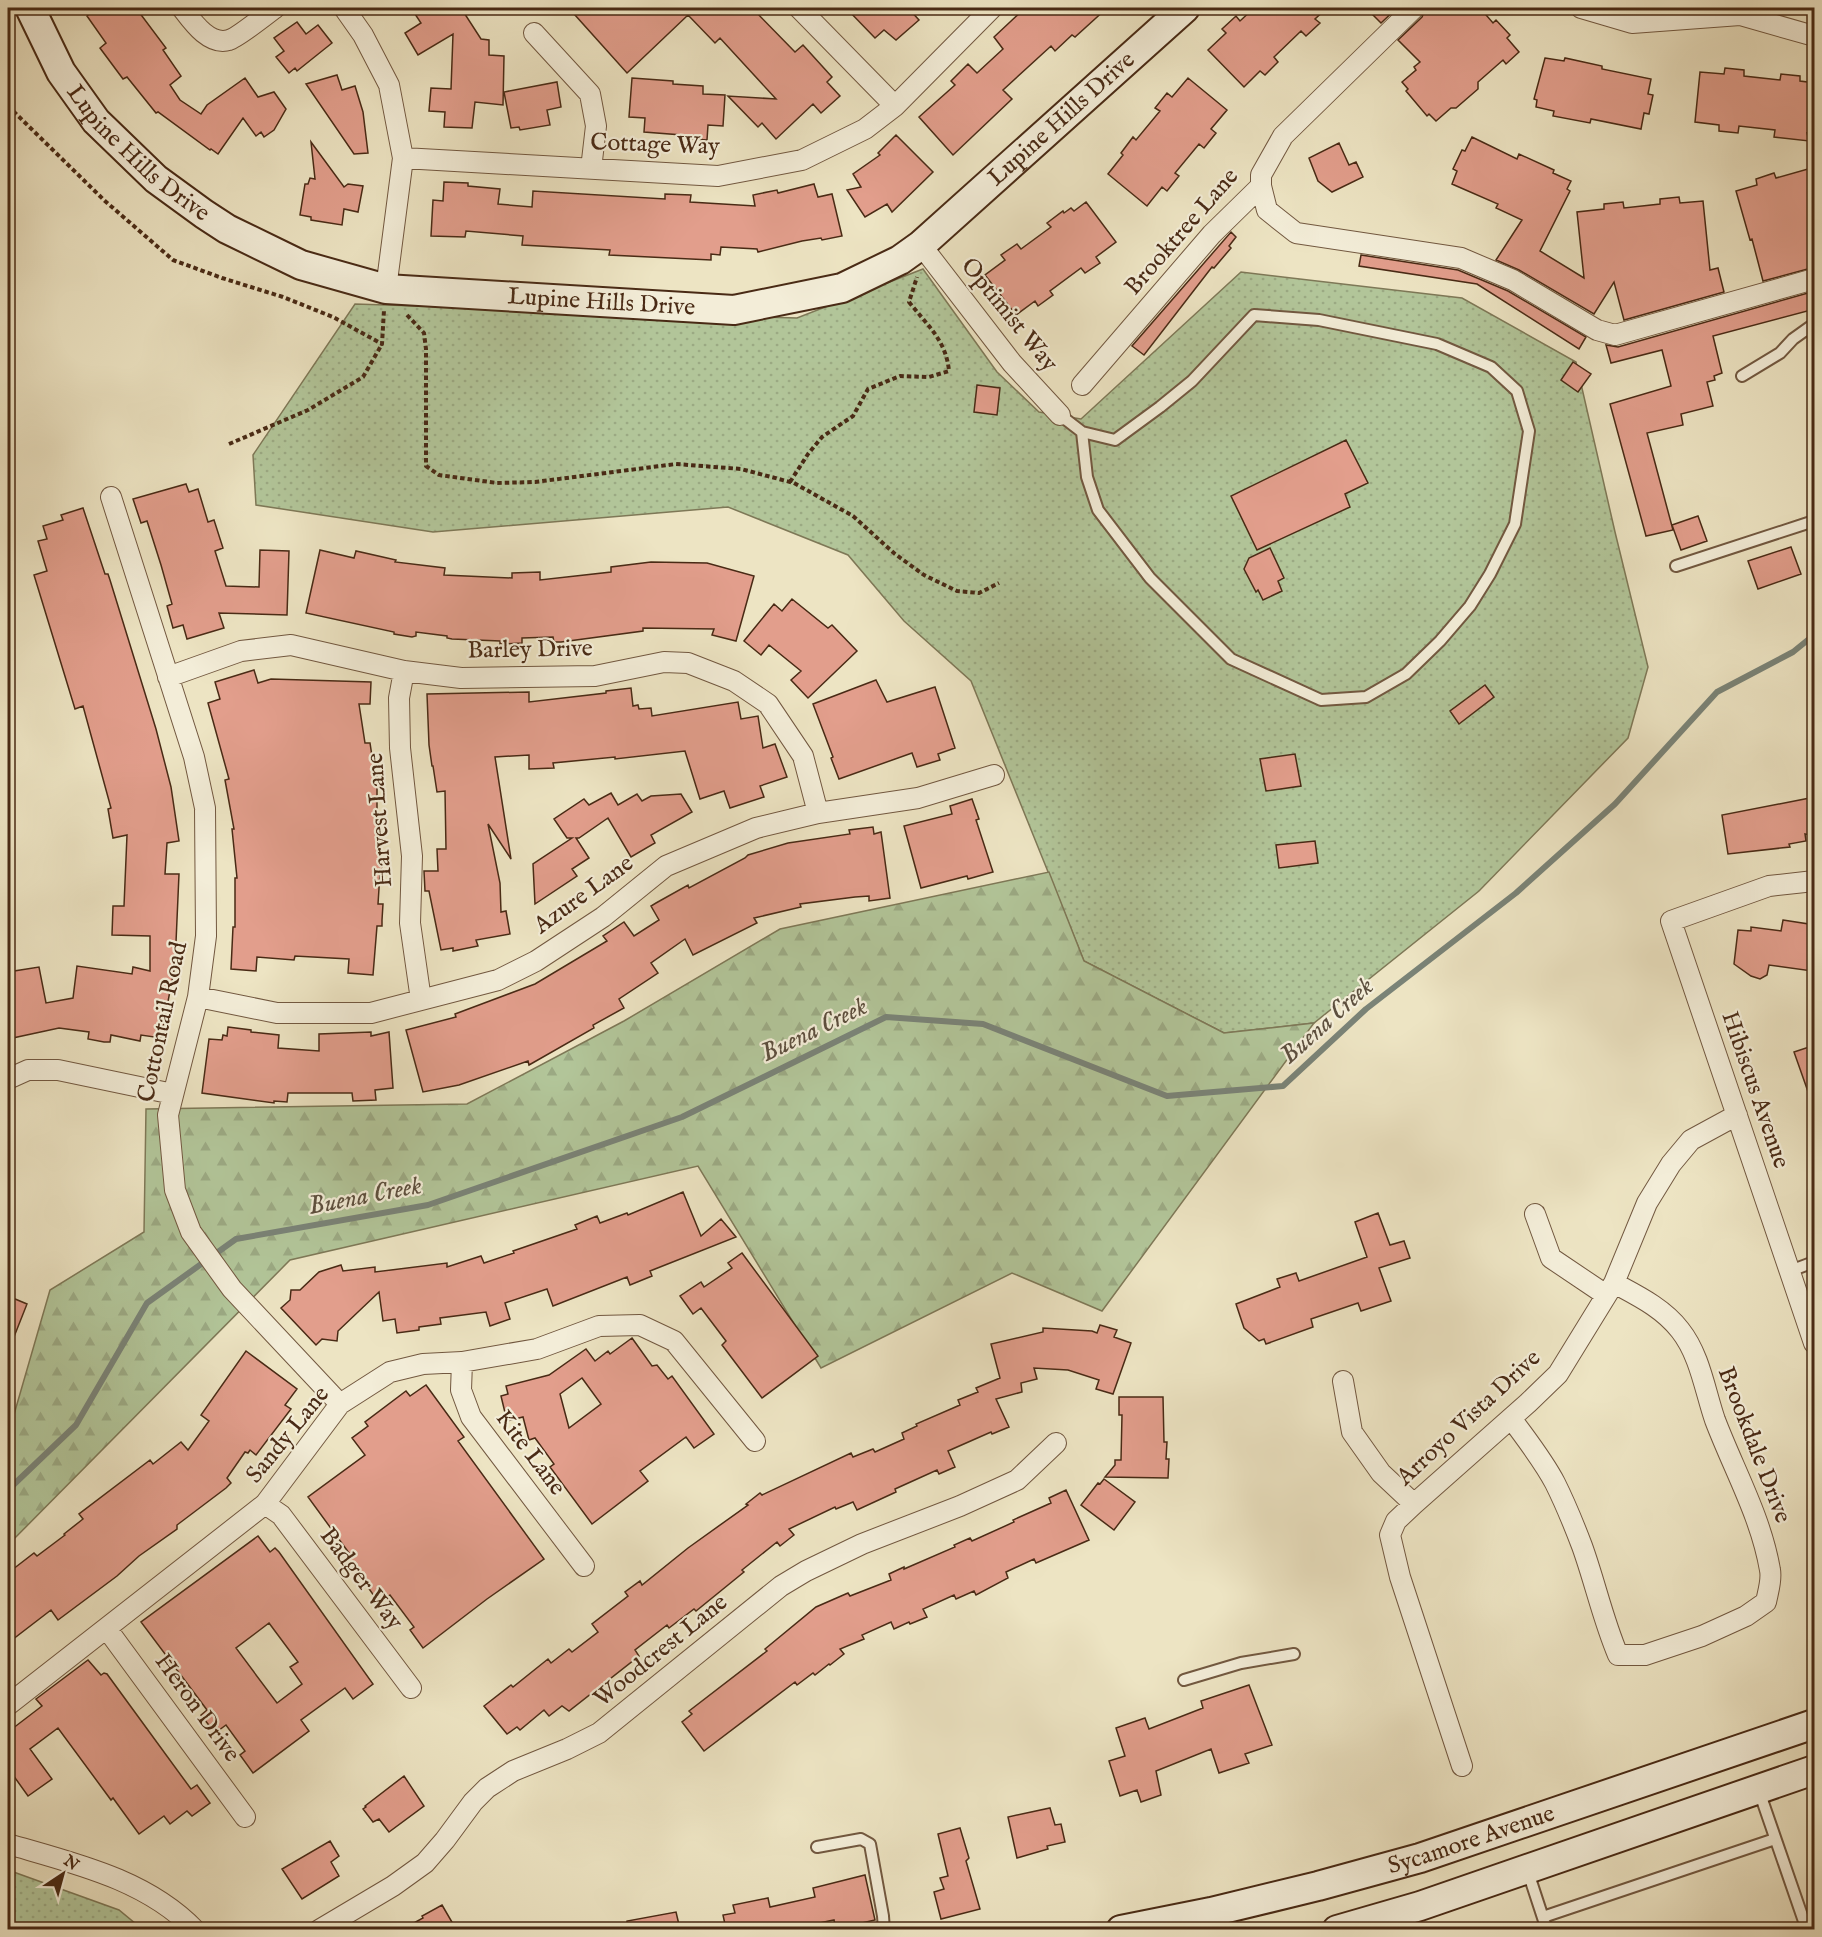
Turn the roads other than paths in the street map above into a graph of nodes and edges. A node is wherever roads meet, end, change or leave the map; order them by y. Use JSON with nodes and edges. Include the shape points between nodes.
{"nodes":[{"id":1,"x":30,"y":8,"type":"edge"},
{"id":2,"x":182,"y":8,"type":"edge"},
{"id":3,"x":275,"y":8,"type":"edge"},
{"id":4,"x":344,"y":8,"type":"edge"},
{"id":5,"x":799,"y":8,"type":"edge"},
{"id":6,"x":992,"y":8,"type":"edge"},
{"id":7,"x":1185,"y":8,"type":"edge"},
{"id":8,"x":1413,"y":8,"type":"edge"},
{"id":9,"x":1581,"y":8,"type":"edge"},
{"id":10,"x":534,"y":33,"type":"dead end"},
{"id":11,"x":1815,"y":36,"type":"edge"},
{"id":12,"x":896,"y":106,"type":"junction"},
{"id":13,"x":403,"y":158,"type":"junction"},
{"id":14,"x":591,"y":169,"type":"junction"},
{"id":15,"x":1261,"y":186,"type":"junction"},
{"id":16,"x":921,"y":245,"type":"junction"},
{"id":17,"x":1815,"y":279,"type":"edge"},
{"id":18,"x":386,"y":289,"type":"junction"},
{"id":19,"x":1815,"y":324,"type":"edge"},
{"id":20,"x":1742,"y":376,"type":"dead end"},
{"id":21,"x":1082,"y":385,"type":"dead end"},
{"id":22,"x":1060,"y":415,"type":"joint"},
{"id":23,"x":1082,"y":432,"type":"junction"},
{"id":24,"x":111,"y":497,"type":"dead end"},
{"id":25,"x":1815,"y":521,"type":"edge"},
{"id":26,"x":1676,"y":566,"type":"dead end"},
{"id":27,"x":404,"y":671,"type":"junction"},
{"id":28,"x":168,"y":677,"type":"junction"},
{"id":29,"x":994,"y":775,"type":"dead end"},
{"id":30,"x":818,"y":813,"type":"junction"},
{"id":31,"x":1815,"y":880,"type":"edge"},
{"id":32,"x":198,"y":997,"type":"junction"},
{"id":33,"x":421,"y":1000,"type":"junction"},
{"id":34,"x":8,"y":1079,"type":"edge"},
{"id":35,"x":173,"y":1094,"type":"junction"},
{"id":36,"x":1737,"y":1115,"type":"junction"},
{"id":37,"x":1535,"y":1214,"type":"dead end"},
{"id":38,"x":1815,"y":1262,"type":"edge"},
{"id":39,"x":1790,"y":1270,"type":"junction"},
{"id":40,"x":1610,"y":1289,"type":"junction"},
{"id":41,"x":1813,"y":1331,"type":"edge"},
{"id":42,"x":462,"y":1362,"type":"junction"},
{"id":43,"x":1343,"y":1381,"type":"dead end"},
{"id":44,"x":340,"y":1404,"type":"junction"},
{"id":45,"x":1511,"y":1419,"type":"junction"},
{"id":46,"x":755,"y":1442,"type":"dead end"},
{"id":47,"x":1056,"y":1443,"type":"dead end"},
{"id":48,"x":265,"y":1504,"type":"junction"},
{"id":49,"x":1414,"y":1504,"type":"junction"},
{"id":50,"x":584,"y":1566,"type":"dead end"},
{"id":51,"x":107,"y":1629,"type":"junction"},
{"id":52,"x":1294,"y":1654,"type":"dead end"},
{"id":53,"x":1184,"y":1680,"type":"dead end"},
{"id":54,"x":411,"y":1688,"type":"dead end"},
{"id":55,"x":8,"y":1705,"type":"edge"},
{"id":56,"x":1815,"y":1724,"type":"edge"},
{"id":57,"x":1462,"y":1766,"type":"dead end"},
{"id":58,"x":1815,"y":1770,"type":"edge"},
{"id":59,"x":1758,"y":1790,"type":"junction"},
{"id":60,"x":245,"y":1817,"type":"dead end"},
{"id":61,"x":1775,"y":1839,"type":"junction"},
{"id":62,"x":8,"y":1844,"type":"edge"},
{"id":63,"x":817,"y":1847,"type":"dead end"},
{"id":64,"x":1527,"y":1869,"type":"junction"},
{"id":65,"x":1543,"y":1917,"type":"junction"},
{"id":66,"x":1369,"y":1925,"type":"edge"},
{"id":67,"x":195,"y":1929,"type":"edge"},
{"id":68,"x":319,"y":1929,"type":"edge"},
{"id":69,"x":884,"y":1929,"type":"edge"},
{"id":70,"x":1121,"y":1929,"type":"edge"},
{"id":71,"x":1337,"y":1929,"type":"edge"},
{"id":72,"x":1547,"y":1929,"type":"edge"},
{"id":73,"x":1807,"y":1929,"type":"edge"}],
"edges":[{"from":1,"to":18,"type":"street","name":"Lupine Hills Drive","via":[[62,72],[96,121],[156,179],[227,229],[301,265]]},
{"from":2,"to":3,"type":"street","via":[[196,27],[216,40],[230,40]]},
{"from":4,"to":13,"type":"street","via":[[389,85]]},
{"from":5,"to":12,"type":"street"},
{"from":6,"to":12,"type":"street","name":"Cottage Way"},
{"from":7,"to":16,"type":"street","name":"Lupine Hills Drive"},
{"from":8,"to":15,"type":"street","name":"Brooktree Lane","via":[[1283,136],[1261,175]]},
{"from":9,"to":11,"type":"street","via":[[1632,23],[1740,15]]},
{"from":10,"to":14,"type":"street","via":[[590,94],[596,126]]},
{"from":12,"to":14,"type":"street","name":"Cottage Way","via":[[865,129],[802,160],[718,176]]},
{"from":13,"to":14,"type":"street","name":"Cottage Way"},
{"from":13,"to":18,"type":"street"},
{"from":15,"to":17,"type":"street","via":[[1267,210],[1296,233],[1461,258],[1513,280],[1598,330],[1615,335]]},
{"from":15,"to":21,"type":"street","name":"Brooktree Lane","via":[[1212,234]]},
{"from":16,"to":18,"type":"street","name":"Lupine Hills Drive","via":[[900,260],[842,288],[734,310]]},
{"from":16,"to":22,"type":"street","name":"Optimist Way","via":[[1012,363]]},
{"from":19,"to":20,"type":"lane","via":[[1780,353]]},
{"from":22,"to":23,"type":"lane"},
{"from":23,"to":23,"type":"lane","via":[[1087,477],[1098,510],[1150,578],[1231,659],[1321,700],[1366,697],[1406,674],[1470,606],[1515,524],[1529,431],[1517,391],[1491,367],[1437,344],[1319,321],[1254,315],[1192,381],[1115,440]]},
{"from":24,"to":28,"type":"street","name":"Cottontail Road"},
{"from":25,"to":26,"type":"lane"},
{"from":27,"to":28,"type":"street","name":"Barley Drive","via":[[291,645],[241,651]]},
{"from":27,"to":30,"type":"street","name":"Barley Drive","via":[[461,678],[595,676],[664,662],[688,663],[734,681],[768,704],[803,756]]},
{"from":27,"to":33,"type":"street","name":"Harvest Lane","via":[[399,698],[400,748],[412,856],[410,923]]},
{"from":28,"to":32,"type":"street","name":"Cottontail Road","via":[[194,757],[205,808],[206,936]]},
{"from":29,"to":30,"type":"street","name":"Azure Lane","via":[[918,798]]},
{"from":30,"to":33,"type":"street","name":"Azure Lane","via":[[756,828],[666,866],[603,916],[536,961],[498,980]]},
{"from":31,"to":36,"type":"street","name":"Hibiscus Avenue","via":[[1769,886],[1671,921]]},
{"from":32,"to":33,"type":"street","name":"Azure Lane","via":[[277,1013],[372,1013]]},
{"from":32,"to":35,"type":"street","name":"Cottontail Road"},
{"from":34,"to":35,"type":"street","via":[[28,1070],[58,1070]]},
{"from":35,"to":44,"type":"street","name":"Cottontail Road","via":[[168,1115],[175,1190],[191,1232],[232,1289]]},
{"from":36,"to":39,"type":"street","name":"Hibiscus Avenue"},
{"from":36,"to":40,"type":"street","name":"Arroyo Vista Drive","via":[[1691,1140],[1671,1164],[1647,1203]]},
{"from":37,"to":40,"type":"street","via":[[1551,1258]]},
{"from":38,"to":39,"type":"lane"},
{"from":39,"to":41,"type":"street","name":"Hibiscus Avenue"},
{"from":40,"to":45,"type":"street","name":"Arroyo Vista Drive","via":[[1558,1374]]},
{"from":40,"to":45,"type":"street","name":"Brookdale Drive","via":[[1646,1300],[1665,1314],[1682,1332],[1694,1355],[1761,1533],[1771,1573],[1766,1602],[1702,1636],[1645,1655],[1618,1655],[1582,1547],[1554,1482]]},
{"from":42,"to":44,"type":"street","name":"Sandy Lane","via":[[423,1364],[390,1372]]},
{"from":42,"to":46,"type":"street","name":"Sandy Lane","via":[[537,1349],[599,1326],[640,1325],[674,1341]]},
{"from":42,"to":50,"type":"street","name":"Kite Lane","via":[[461,1390],[471,1418]]},
{"from":43,"to":49,"type":"street","via":[[1352,1432],[1381,1473]]},
{"from":44,"to":48,"type":"street","name":"Sandy Lane"},
{"from":45,"to":49,"type":"street","name":"Arroyo Vista Drive"},
{"from":47,"to":68,"type":"street","name":"Woodcrest Lane","via":[[1017,1480],[862,1544],[781,1587],[599,1733],[513,1771],[488,1788],[425,1863]]},
{"from":48,"to":51,"type":"street","name":"Sandy Lane"},
{"from":48,"to":54,"type":"street","name":"Badger Way","via":[[281,1515]]},
{"from":49,"to":57,"type":"street","name":"Arroyo Vista Drive","via":[[1396,1521],[1390,1535]]},
{"from":51,"to":55,"type":"street","name":"Sandy Lane"},
{"from":51,"to":60,"type":"street","name":"Heron Drive"},
{"from":52,"to":53,"type":"lane"},
{"from":56,"to":70,"type":"street","name":"Sycamore Avenue","via":[[1412,1861],[1211,1912]]},
{"from":58,"to":59,"type":"street","name":"Sycamore Avenue"},
{"from":59,"to":61,"type":"lane"},
{"from":59,"to":64,"type":"street","name":"Sycamore Avenue"},
{"from":61,"to":65,"type":"lane"},
{"from":61,"to":73,"type":"lane"},
{"from":62,"to":67,"type":"street","via":[[102,1872],[156,1898]]},
{"from":63,"to":69,"type":"lane","via":[[861,1839],[870,1844]]},
{"from":64,"to":65,"type":"lane"},
{"from":64,"to":66,"type":"street","name":"Sycamore Avenue"},
{"from":65,"to":72,"type":"lane"},
{"from":66,"to":71,"type":"street","name":"Sycamore Avenue"}]}
